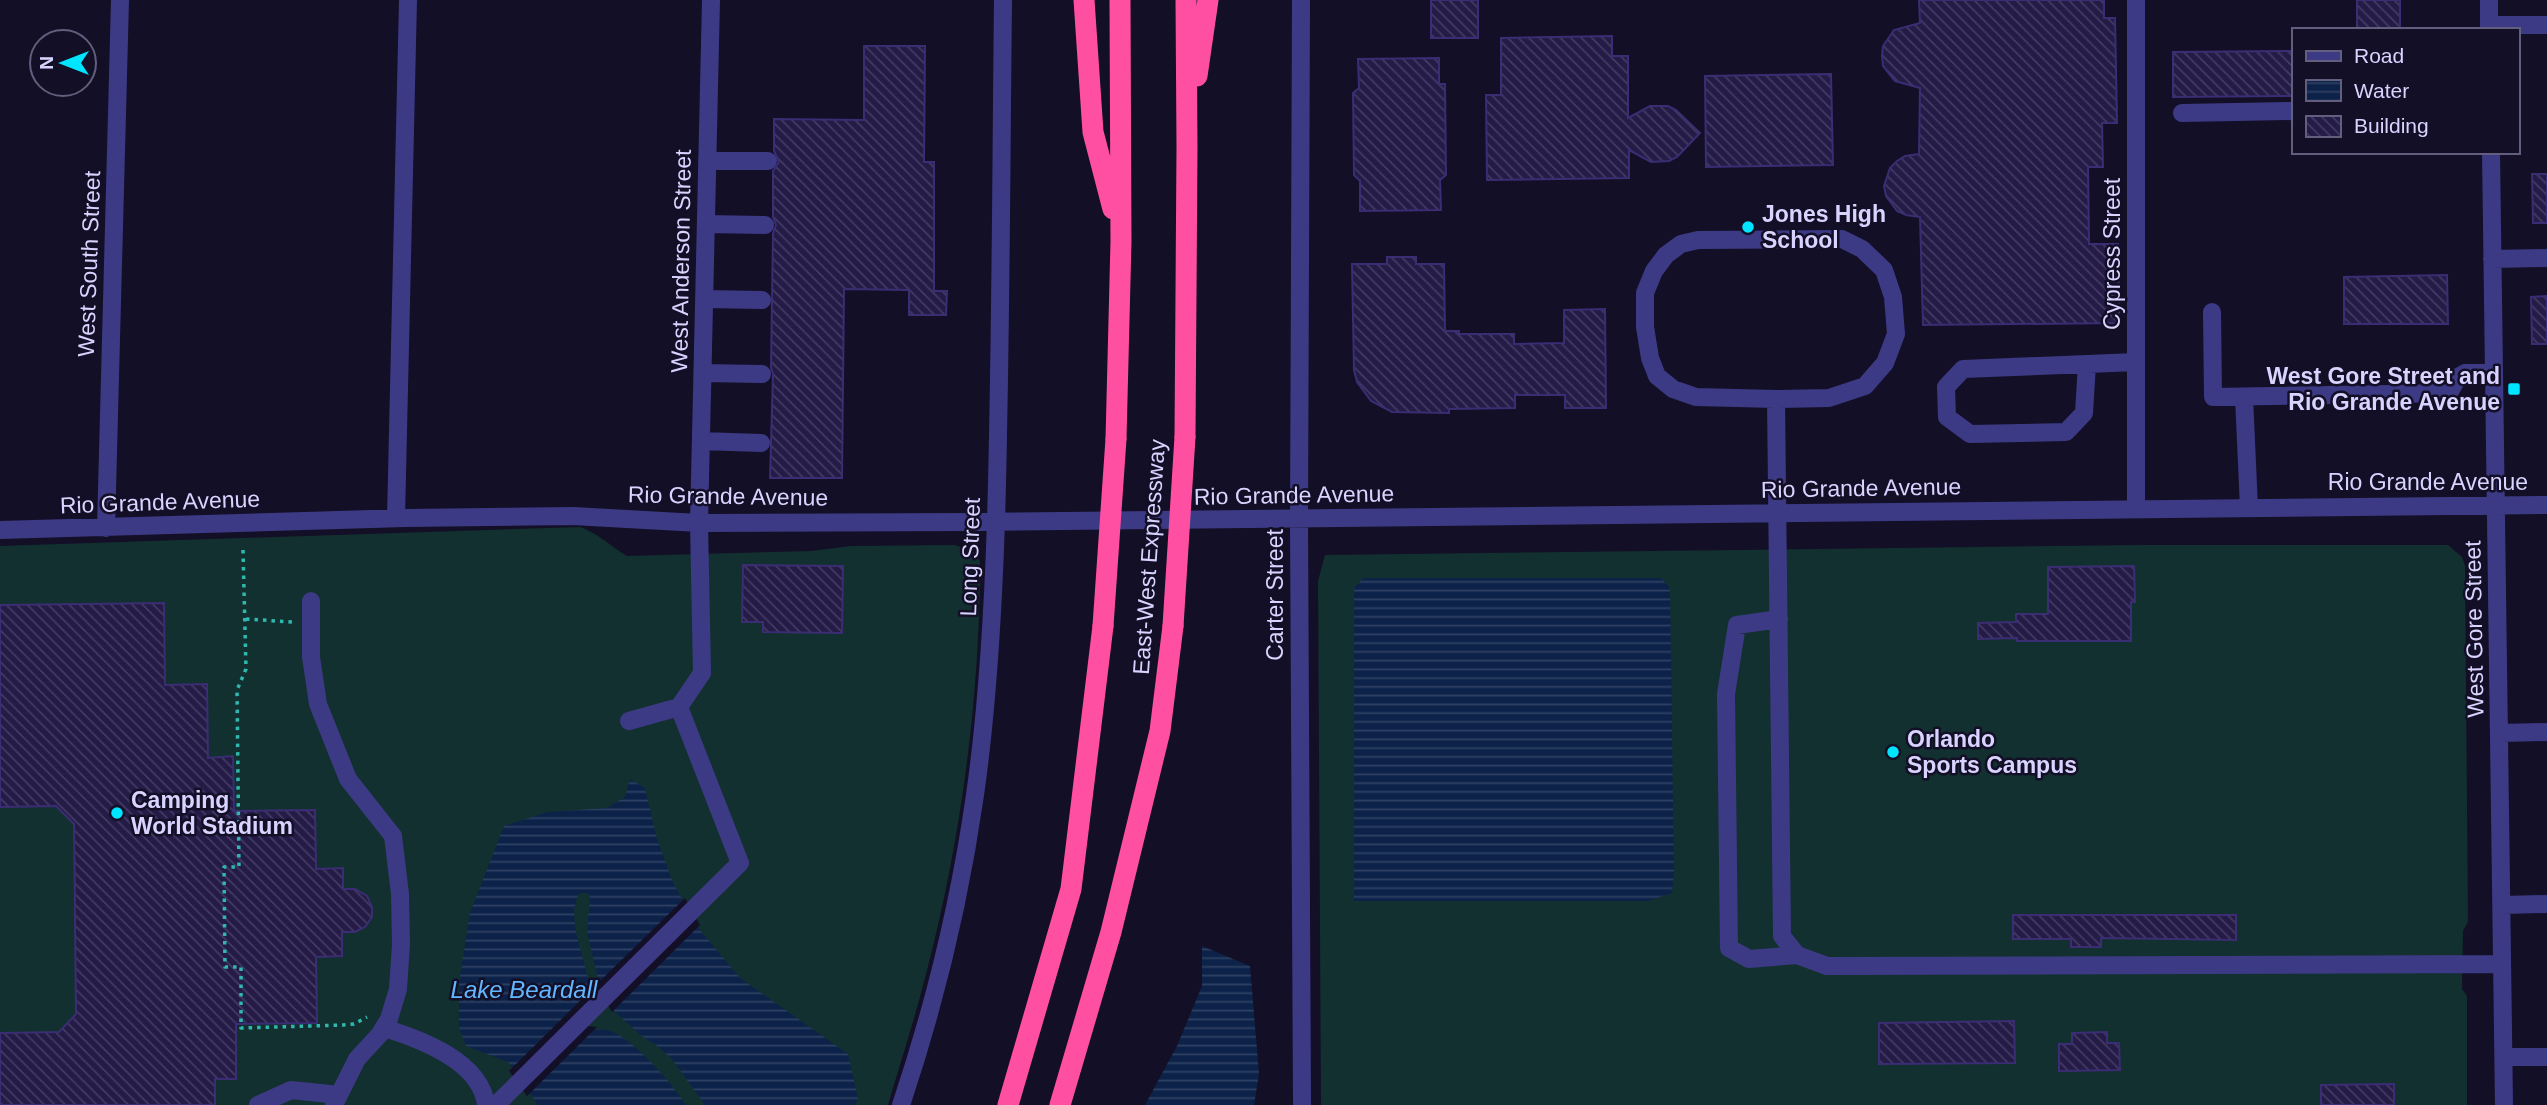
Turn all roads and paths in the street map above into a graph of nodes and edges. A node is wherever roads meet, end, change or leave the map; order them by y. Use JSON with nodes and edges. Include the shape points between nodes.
{"nodes":[{"id":1,"x":120,"y":0,"type":"edge"},
{"id":2,"x":408,"y":0,"type":"edge"},
{"id":3,"x":711,"y":0,"type":"edge"},
{"id":4,"x":1003,"y":0,"type":"edge"},
{"id":5,"x":1084,"y":0,"type":"edge"},
{"id":6,"x":1120,"y":0,"type":"edge"},
{"id":7,"x":1186,"y":0,"type":"edge"},
{"id":8,"x":1208,"y":0,"type":"edge"},
{"id":9,"x":1301,"y":0,"type":"edge"},
{"id":10,"x":2136,"y":0,"type":"edge"},
{"id":11,"x":2489,"y":0,"type":"edge"},
{"id":12,"x":2547,"y":25,"type":"edge"},
{"id":13,"x":2489,"y":28,"type":"edge"},
{"id":14,"x":2292,"y":111,"type":"edge"},
{"id":15,"x":2182,"y":113,"type":"dead end"},
{"id":16,"x":1187,"y":147,"type":"junction"},
{"id":17,"x":2491,"y":154,"type":"edge"},
{"id":18,"x":708,"y":161,"type":"junction"},
{"id":19,"x":768,"y":161,"type":"dead end"},
{"id":20,"x":706,"y":224,"type":"junction"},
{"id":21,"x":765,"y":225,"type":"dead end"},
{"id":22,"x":1121,"y":241,"type":"junction"},
{"id":23,"x":2547,"y":258,"type":"edge"},
{"id":24,"x":2492,"y":259,"type":"junction"},
{"id":25,"x":705,"y":299,"type":"junction"},
{"id":26,"x":762,"y":300,"type":"dead end"},
{"id":27,"x":2212,"y":312,"type":"dead end"},
{"id":28,"x":2136,"y":362,"type":"junction"},
{"id":29,"x":2087,"y":364,"type":"junction"},
{"id":30,"x":703,"y":373,"type":"junction"},
{"id":31,"x":2494,"y":373,"type":"junction"},
{"id":32,"x":762,"y":374,"type":"dead end"},
{"id":33,"x":2244,"y":397,"type":"junction"},
{"id":34,"x":1776,"y":399,"type":"junction"},
{"id":35,"x":701,"y":441,"type":"junction"},
{"id":36,"x":761,"y":443,"type":"dead end"},
{"id":37,"x":2547,"y":505,"type":"edge"},
{"id":38,"x":2496,"y":506,"type":"junction"},
{"id":39,"x":2136,"y":508,"type":"junction"},
{"id":40,"x":2249,"y":508,"type":"junction"},
{"id":41,"x":1777,"y":513,"type":"junction"},
{"id":42,"x":396,"y":518,"type":"junction"},
{"id":43,"x":1299,"y":520,"type":"junction"},
{"id":44,"x":996,"y":522,"type":"junction"},
{"id":45,"x":699,"y":523,"type":"junction"},
{"id":46,"x":106,"y":528,"type":"junction"},
{"id":47,"x":0,"y":530,"type":"edge"},
{"id":48,"x":243,"y":550,"type":"dead end"},
{"id":49,"x":311,"y":601,"type":"dead end"},
{"id":50,"x":245,"y":619,"type":"junction"},
{"id":51,"x":1779,"y":619,"type":"junction"},
{"id":52,"x":292,"y":622,"type":"dead end"},
{"id":53,"x":679,"y":707,"type":"junction"},
{"id":54,"x":629,"y":720,"type":"dead end"},
{"id":55,"x":2547,"y":732,"type":"edge"},
{"id":56,"x":2500,"y":733,"type":"junction"},
{"id":57,"x":2547,"y":904,"type":"edge"},
{"id":58,"x":2502,"y":905,"type":"junction"},
{"id":59,"x":1797,"y":955,"type":"junction"},
{"id":60,"x":2502,"y":964,"type":"junction"},
{"id":61,"x":372,"y":1011,"type":"dead end"},
{"id":62,"x":384,"y":1028,"type":"junction"},
{"id":63,"x":2504,"y":1057,"type":"junction"},
{"id":64,"x":2547,"y":1057,"type":"edge"},
{"id":65,"x":336,"y":1100,"type":"edge"},
{"id":66,"x":501,"y":1101,"type":"edge"},
{"id":67,"x":258,"y":1105,"type":"edge"},
{"id":68,"x":486,"y":1105,"type":"edge"},
{"id":69,"x":901,"y":1105,"type":"edge"},
{"id":70,"x":1008,"y":1105,"type":"edge"},
{"id":71,"x":1060,"y":1105,"type":"edge"},
{"id":72,"x":1302,"y":1105,"type":"edge"},
{"id":73,"x":2504,"y":1105,"type":"edge"}],
"edges":[{"from":1,"to":46,"type":"street","name":"West South Street"},
{"from":2,"to":42,"type":"street"},
{"from":3,"to":18,"type":"street","name":"West Anderson Street"},
{"from":4,"to":44,"type":"street","name":"Long Street"},
{"from":5,"to":22,"type":"highway","via":[[1093,132]]},
{"from":6,"to":22,"type":"highway","name":"East-West Expressway"},
{"from":7,"to":16,"type":"highway","name":"East-West Expressway"},
{"from":8,"to":16,"type":"highway"},
{"from":9,"to":43,"type":"street","name":"Carter Street"},
{"from":10,"to":28,"type":"street","name":"Cypress Street"},
{"from":11,"to":13,"type":"street"},
{"from":12,"to":13,"type":"street"},
{"from":14,"to":15,"type":"street"},
{"from":16,"to":71,"type":"highway","name":"East-West Expressway","bridge":true,"via":[[1185,437],[1173,626],[1160,731],[1111,932]]},
{"from":17,"to":24,"type":"street","name":"West Gore Street"},
{"from":18,"to":19,"type":"street"},
{"from":18,"to":20,"type":"street","name":"West Anderson Street"},
{"from":20,"to":21,"type":"street"},
{"from":20,"to":25,"type":"street","name":"West Anderson Street"},
{"from":22,"to":70,"type":"highway","name":"East-West Expressway","bridge":true,"via":[[1116,439],[1104,626],[1071,890]]},
{"from":23,"to":24,"type":"street"},
{"from":24,"to":31,"type":"street","name":"West Gore Street"},
{"from":25,"to":26,"type":"street"},
{"from":25,"to":30,"type":"street","name":"West Anderson Street"},
{"from":27,"to":33,"type":"street","via":[[2213,397]]},
{"from":28,"to":29,"type":"street"},
{"from":28,"to":39,"type":"street","name":"Cypress Street"},
{"from":29,"to":29,"type":"street","via":[[1963,369],[1946,387],[1947,417],[1970,434],[2066,432],[2084,413]]},
{"from":30,"to":32,"type":"street"},
{"from":30,"to":35,"type":"street","name":"West Anderson Street"},
{"from":31,"to":33,"type":"street","via":[[2465,373],[2449,393]]},
{"from":31,"to":38,"type":"street","name":"West Gore Street"},
{"from":33,"to":40,"type":"street"},
{"from":34,"to":34,"type":"street","via":[[1829,398],[1865,386],[1885,363],[1896,334],[1893,297],[1884,270],[1863,249],[1842,239],[1681,244],[1654,271],[1645,293],[1645,327],[1657,376],[1673,389],[1696,397]]},
{"from":34,"to":41,"type":"street"},
{"from":35,"to":36,"type":"street"},
{"from":35,"to":45,"type":"street","name":"West Anderson Street"},
{"from":37,"to":38,"type":"street","name":"Rio Grande Avenue"},
{"from":38,"to":40,"type":"street","name":"Rio Grande Avenue"},
{"from":38,"to":56,"type":"street","name":"West Gore Street"},
{"from":39,"to":40,"type":"street","name":"Rio Grande Avenue"},
{"from":39,"to":41,"type":"street","name":"Rio Grande Avenue"},
{"from":41,"to":43,"type":"street","name":"Rio Grande Avenue"},
{"from":41,"to":51,"type":"street"},
{"from":42,"to":45,"type":"street","name":"Rio Grande Avenue","via":[[573,516]]},
{"from":42,"to":46,"type":"street","name":"Rio Grande Avenue"},
{"from":43,"to":44,"type":"street","name":"Rio Grande Avenue"},
{"from":43,"to":72,"type":"street","name":"Carter Street"},
{"from":44,"to":45,"type":"street","name":"Rio Grande Avenue"},
{"from":44,"to":69,"type":"street","name":"Long Street","via":[[993,630],[975,794],[957,902],[924,1036]]},
{"from":45,"to":53,"type":"street","name":"West Anderson Street","via":[[702,673]]},
{"from":46,"to":47,"type":"street","name":"Rio Grande Avenue"},
{"from":48,"to":50,"type":"path"},
{"from":49,"to":62,"type":"street","via":[[311,657],[318,704],[348,779],[393,836],[401,944],[398,989]]},
{"from":50,"to":52,"type":"path"},
{"from":50,"to":61,"type":"path","via":[[246,669],[237,690],[239,867],[224,867],[225,967],[241,967],[241,1028],[354,1024]]},
{"from":51,"to":59,"type":"street","via":[[1782,936]]},
{"from":51,"to":59,"type":"street","via":[[1737,625],[1726,694],[1729,948],[1749,959]]},
{"from":53,"to":54,"type":"street"},
{"from":53,"to":66,"type":"street","via":[[740,863]]},
{"from":55,"to":56,"type":"street"},
{"from":56,"to":58,"type":"street","name":"West Gore Street"},
{"from":57,"to":58,"type":"street"},
{"from":58,"to":60,"type":"street","name":"West Gore Street"},
{"from":59,"to":60,"type":"street","via":[[1827,966]]},
{"from":60,"to":63,"type":"street","name":"West Gore Street"},
{"from":62,"to":65,"type":"street","via":[[357,1059]]},
{"from":62,"to":68,"type":"street","via":[[424,1041],[454,1059],[480,1084]]},
{"from":63,"to":64,"type":"street"},
{"from":63,"to":73,"type":"street","name":"West Gore Street"},
{"from":65,"to":67,"type":"street","via":[[290,1090]]}]}
